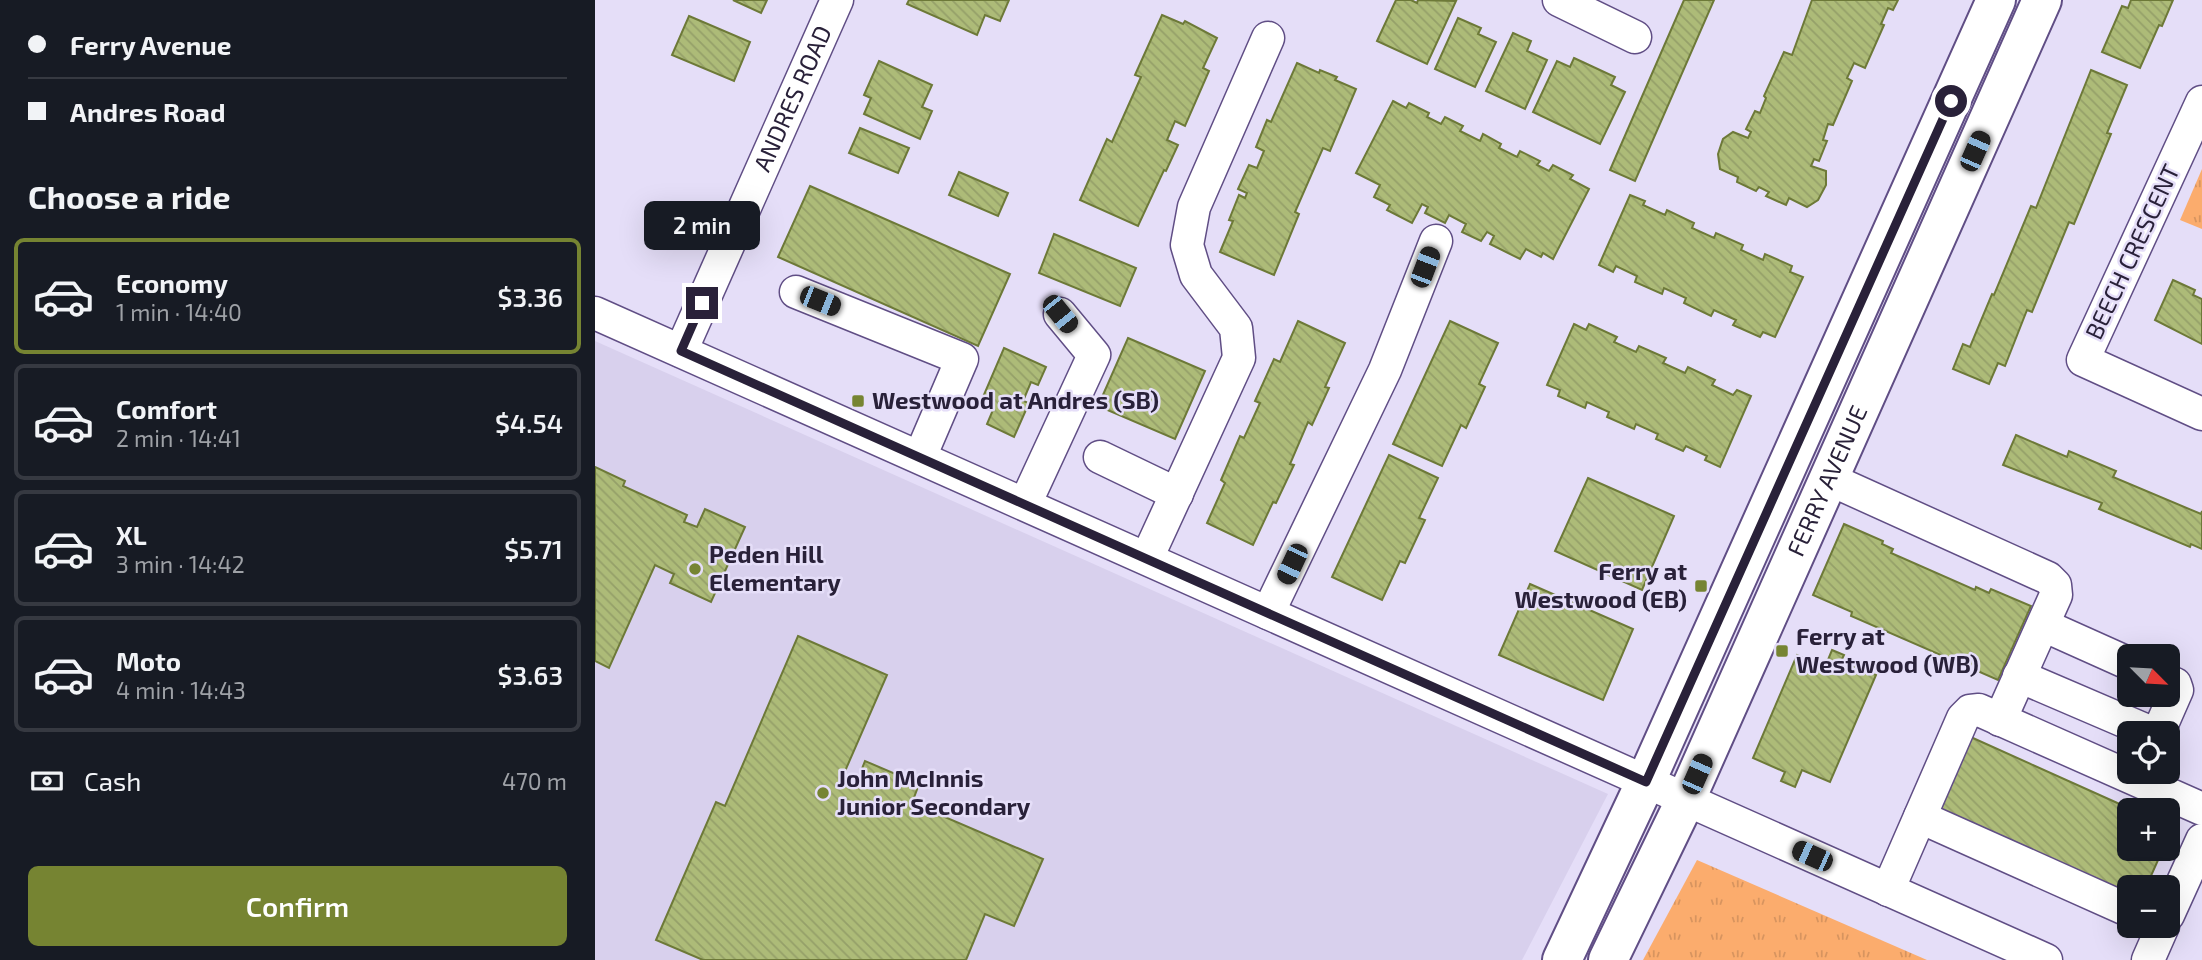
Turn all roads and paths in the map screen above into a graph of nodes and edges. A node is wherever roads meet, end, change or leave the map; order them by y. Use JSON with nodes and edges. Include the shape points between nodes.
{"nodes":[{"id":1,"x":837,"y":0,"type":"edge"},
{"id":2,"x":1559,"y":0,"type":"edge"},
{"id":3,"x":1996,"y":0,"type":"edge"},
{"id":4,"x":2042,"y":0,"type":"edge"},
{"id":5,"x":1635,"y":37,"type":"dead end"},
{"id":6,"x":1268,"y":38,"type":"dead end"},
{"id":7,"x":2202,"y":102,"type":"edge"},
{"id":8,"x":1436,"y":241,"type":"dead end"},
{"id":9,"x":796,"y":292,"type":"dead end"},
{"id":10,"x":595,"y":313,"type":"edge"},
{"id":11,"x":1060,"y":314,"type":"dead end"},
{"id":12,"x":681,"y":351,"type":"junction"},
{"id":13,"x":2202,"y":414,"type":"edge"},
{"id":14,"x":920,"y":457,"type":"junction"},
{"id":15,"x":1100,"y":457,"type":"dead end"},
{"id":16,"x":1829,"y":479,"type":"junction"},
{"id":17,"x":1177,"y":494,"type":"junction"},
{"id":18,"x":1025,"y":504,"type":"junction"},
{"id":19,"x":1147,"y":558,"type":"junction"},
{"id":20,"x":1268,"y":613,"type":"junction"},
{"id":21,"x":2043,"y":625,"type":"junction"},
{"id":22,"x":2117,"y":658,"type":"edge"},
{"id":23,"x":2019,"y":676,"type":"junction"},
{"id":24,"x":2000,"y":720,"type":"junction"},
{"id":25,"x":2126,"y":721,"type":"edge"},
{"id":26,"x":1646,"y":782,"type":"junction"},
{"id":27,"x":1686,"y":799,"type":"junction"},
{"id":28,"x":2202,"y":809,"type":"edge"},
{"id":29,"x":1920,"y":817,"type":"junction"},
{"id":30,"x":2202,"y":840,"type":"edge"},
{"id":31,"x":2180,"y":889,"type":"edge"},
{"id":32,"x":1888,"y":890,"type":"junction"},
{"id":33,"x":2117,"y":905,"type":"edge"},
{"id":34,"x":2158,"y":938,"type":"edge"},
{"id":35,"x":1562,"y":960,"type":"edge"},
{"id":36,"x":1608,"y":960,"type":"edge"},
{"id":37,"x":2046,"y":960,"type":"edge"},
{"id":38,"x":2148,"y":960,"type":"edge"}],
"edges":[{"from":1,"to":12,"type":"street","name":"ANDRES ROAD"},
{"from":2,"to":5,"type":"street"},
{"from":3,"to":26,"type":"main road","name":"FERRY AVENUE"},
{"from":4,"to":16,"type":"main road","name":"FERRY AVENUE"},
{"from":6,"to":17,"type":"street","via":[[1194,207],[1187,245],[1196,275],[1236,328],[1239,358]]},
{"from":7,"to":13,"type":"street","name":"BEECH CRESCENT","via":[[2083,360]]},
{"from":8,"to":20,"type":"street","via":[[1385,370]]},
{"from":9,"to":14,"type":"street","via":[[963,359]]},
{"from":10,"to":12,"type":"street"},
{"from":11,"to":18,"type":"street","via":[[1094,355]]},
{"from":12,"to":14,"type":"street"},
{"from":14,"to":18,"type":"street"},
{"from":15,"to":17,"type":"street"},
{"from":16,"to":21,"type":"street","via":[[2048,578],[2055,584],[2056,595]]},
{"from":16,"to":27,"type":"main road","name":"FERRY AVENUE"},
{"from":17,"to":19,"type":"street"},
{"from":18,"to":19,"type":"street"},
{"from":19,"to":20,"type":"street"},
{"from":20,"to":26,"type":"street"},
{"from":21,"to":22,"type":"street"},
{"from":21,"to":23,"type":"street"},
{"from":23,"to":24,"type":"street"},
{"from":23,"to":25,"type":"street"},
{"from":24,"to":28,"type":"street"},
{"from":24,"to":29,"type":"street","via":[[1979,710],[1969,711],[1963,718]]},
{"from":26,"to":27,"type":"street"},
{"from":26,"to":35,"type":"main road","name":"FERRY AVENUE"},
{"from":27,"to":32,"type":"street"},
{"from":27,"to":36,"type":"main road","name":"FERRY AVENUE"},
{"from":29,"to":32,"type":"street"},
{"from":29,"to":33,"type":"street"},
{"from":30,"to":31,"type":"street"},
{"from":32,"to":37,"type":"street"},
{"from":34,"to":38,"type":"street"}]}
